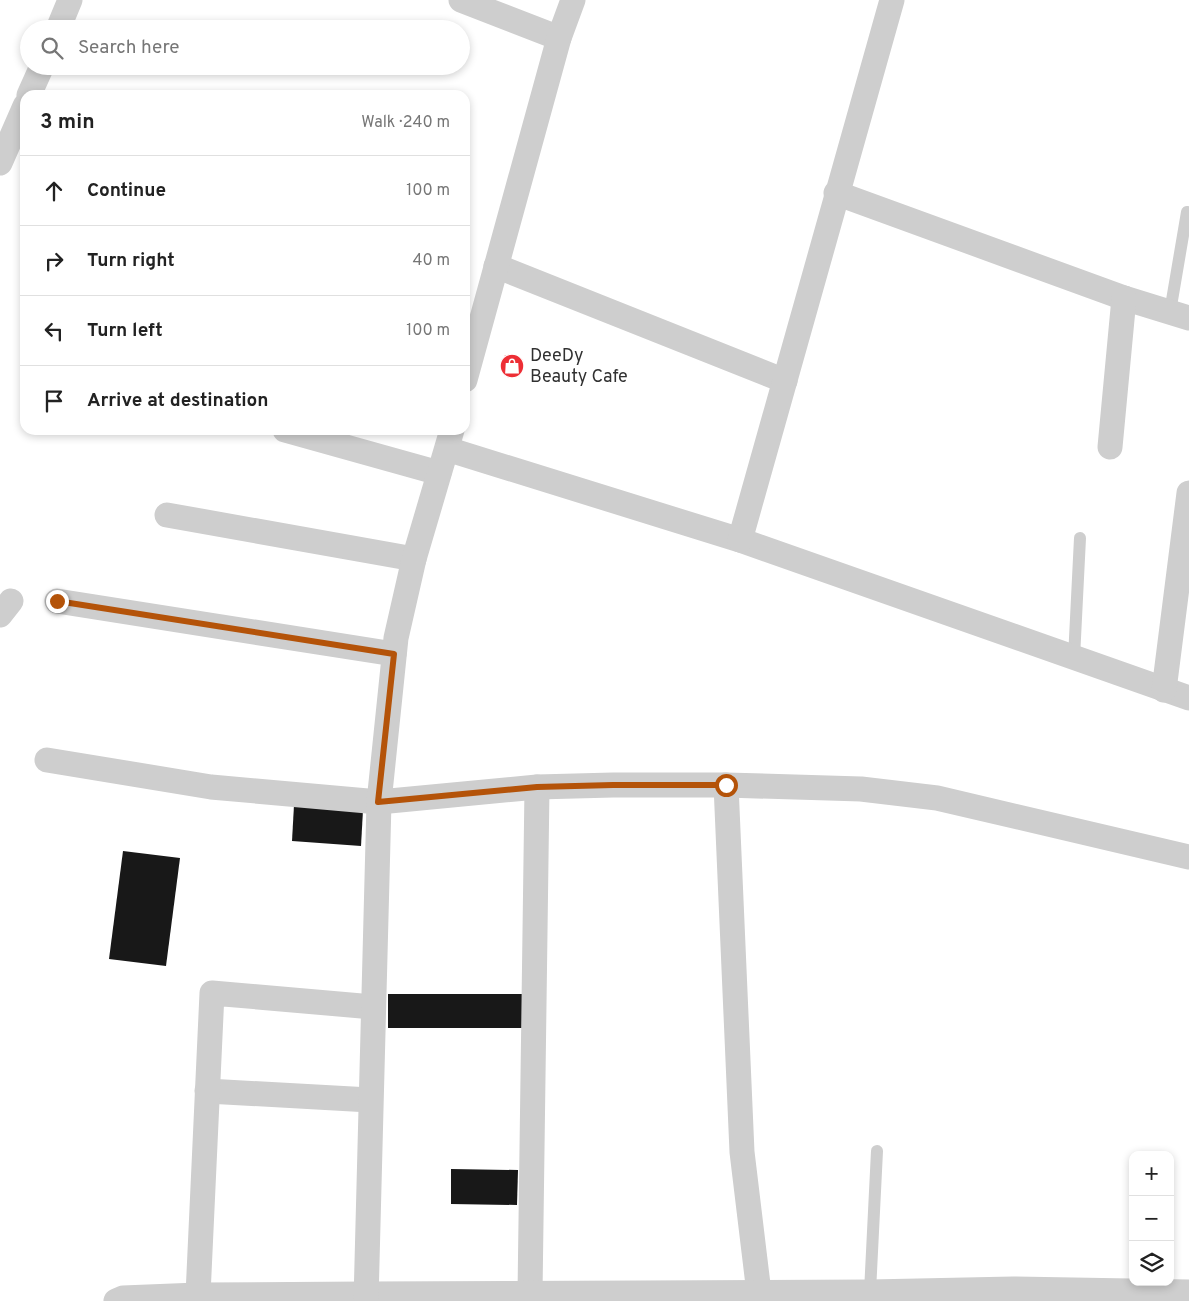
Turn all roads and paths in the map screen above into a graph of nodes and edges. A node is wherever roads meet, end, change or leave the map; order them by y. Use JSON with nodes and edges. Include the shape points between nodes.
{"nodes":[{"id":1,"x":70,"y":0,"type":"edge"},
{"id":2,"x":573,"y":0,"type":"edge"},
{"id":3,"x":892,"y":0,"type":"edge"},
{"id":4,"x":468,"y":1,"type":"edge"},
{"id":5,"x":62,"y":20,"type":"edge"},
{"id":6,"x":559,"y":38,"type":"junction"},
{"id":7,"x":38,"y":75,"type":"edge"},
{"id":8,"x":32,"y":90,"type":"edge"},
{"id":9,"x":20,"y":120,"type":"edge"},
{"id":10,"x":8,"y":153,"type":"edge"},
{"id":11,"x":836,"y":193,"type":"junction"},
{"id":12,"x":1187,"y":212,"type":"dead end"},
{"id":13,"x":496,"y":266,"type":"junction"},
{"id":14,"x":1124,"y":298,"type":"junction"},
{"id":15,"x":1180,"y":315,"type":"edge"},
{"id":16,"x":471,"y":332,"type":"edge"},
{"id":17,"x":785,"y":381,"type":"junction"},
{"id":18,"x":302,"y":435,"type":"edge"},
{"id":19,"x":449,"y":439,"type":"edge"},
{"id":20,"x":1110,"y":447,"type":"dead end"},
{"id":21,"x":439,"y":474,"type":"junction"},
{"id":22,"x":1189,"y":493,"type":"edge"},
{"id":23,"x":167,"y":515,"type":"dead end"},
{"id":24,"x":1080,"y":538,"type":"dead end"},
{"id":25,"x":740,"y":540,"type":"junction"},
{"id":26,"x":414,"y":559,"type":"junction"},
{"id":27,"x":57,"y":601,"type":"dead end"},
{"id":28,"x":394,"y":654,"type":"junction"},
{"id":29,"x":1074,"y":658,"type":"junction"},
{"id":30,"x":1164,"y":690,"type":"junction"},
{"id":31,"x":1189,"y":698,"type":"edge"},
{"id":32,"x":48,"y":760,"type":"dead end"},
{"id":33,"x":726,"y":785,"type":"junction"},
{"id":34,"x":537,"y":787,"type":"junction"},
{"id":35,"x":378,"y":802,"type":"junction"},
{"id":36,"x":1189,"y":857,"type":"edge"},
{"id":37,"x":373,"y":1007,"type":"junction"},
{"id":38,"x":207,"y":1091,"type":"junction"},
{"id":39,"x":370,"y":1100,"type":"junction"},
{"id":40,"x":877,"y":1151,"type":"dead end"},
{"id":41,"x":870,"y":1292,"type":"junction"},
{"id":42,"x":1189,"y":1292,"type":"edge"},
{"id":43,"x":760,"y":1293,"type":"junction"},
{"id":44,"x":530,"y":1294,"type":"junction"},
{"id":45,"x":198,"y":1295,"type":"junction"},
{"id":46,"x":1012,"y":1295,"type":"edge"},
{"id":47,"x":366,"y":1297,"type":"edge"},
{"id":48,"x":790,"y":1297,"type":"edge"},
{"id":49,"x":116,"y":1301,"type":"edge"}],
"edges":[{"from":1,"to":5,"type":"street"},
{"from":2,"to":6,"type":"street"},
{"from":3,"to":11,"type":"street"},
{"from":4,"to":6,"type":"street"},
{"from":6,"to":13,"type":"street"},
{"from":7,"to":8,"type":"street"},
{"from":9,"to":10,"type":"street"},
{"from":11,"to":14,"type":"street"},
{"from":11,"to":17,"type":"street"},
{"from":12,"to":15,"type":"lane"},
{"from":13,"to":16,"type":"street"},
{"from":13,"to":17,"type":"street"},
{"from":14,"to":15,"type":"street"},
{"from":14,"to":20,"type":"street"},
{"from":17,"to":25,"type":"street"},
{"from":18,"to":21,"type":"street"},
{"from":19,"to":21,"type":"street"},
{"from":19,"to":25,"type":"street"},
{"from":21,"to":26,"type":"street"},
{"from":22,"to":30,"type":"street"},
{"from":23,"to":26,"type":"street"},
{"from":24,"to":29,"type":"lane"},
{"from":25,"to":29,"type":"street"},
{"from":26,"to":28,"type":"street"},
{"from":27,"to":28,"type":"street"},
{"from":28,"to":35,"type":"street"},
{"from":29,"to":30,"type":"street"},
{"from":30,"to":31,"type":"street"},
{"from":32,"to":35,"type":"street","via":[[211,787]]},
{"from":33,"to":34,"type":"street"},
{"from":33,"to":36,"type":"street","via":[[861,789],[937,798]]},
{"from":33,"to":43,"type":"street","via":[[742,1152]]},
{"from":34,"to":35,"type":"street"},
{"from":34,"to":44,"type":"street"},
{"from":35,"to":37,"type":"street"},
{"from":37,"to":38,"type":"street","via":[[212,993]]},
{"from":37,"to":39,"type":"street"},
{"from":38,"to":39,"type":"street"},
{"from":38,"to":45,"type":"street"},
{"from":39,"to":47,"type":"street"},
{"from":40,"to":41,"type":"lane"},
{"from":41,"to":46,"type":"street"},
{"from":41,"to":48,"type":"street"},
{"from":42,"to":46,"type":"street"},
{"from":43,"to":44,"type":"street"},
{"from":43,"to":48,"type":"street"},
{"from":44,"to":47,"type":"street"},
{"from":45,"to":47,"type":"street"},
{"from":45,"to":49,"type":"street","via":[[122,1298]]}]}
